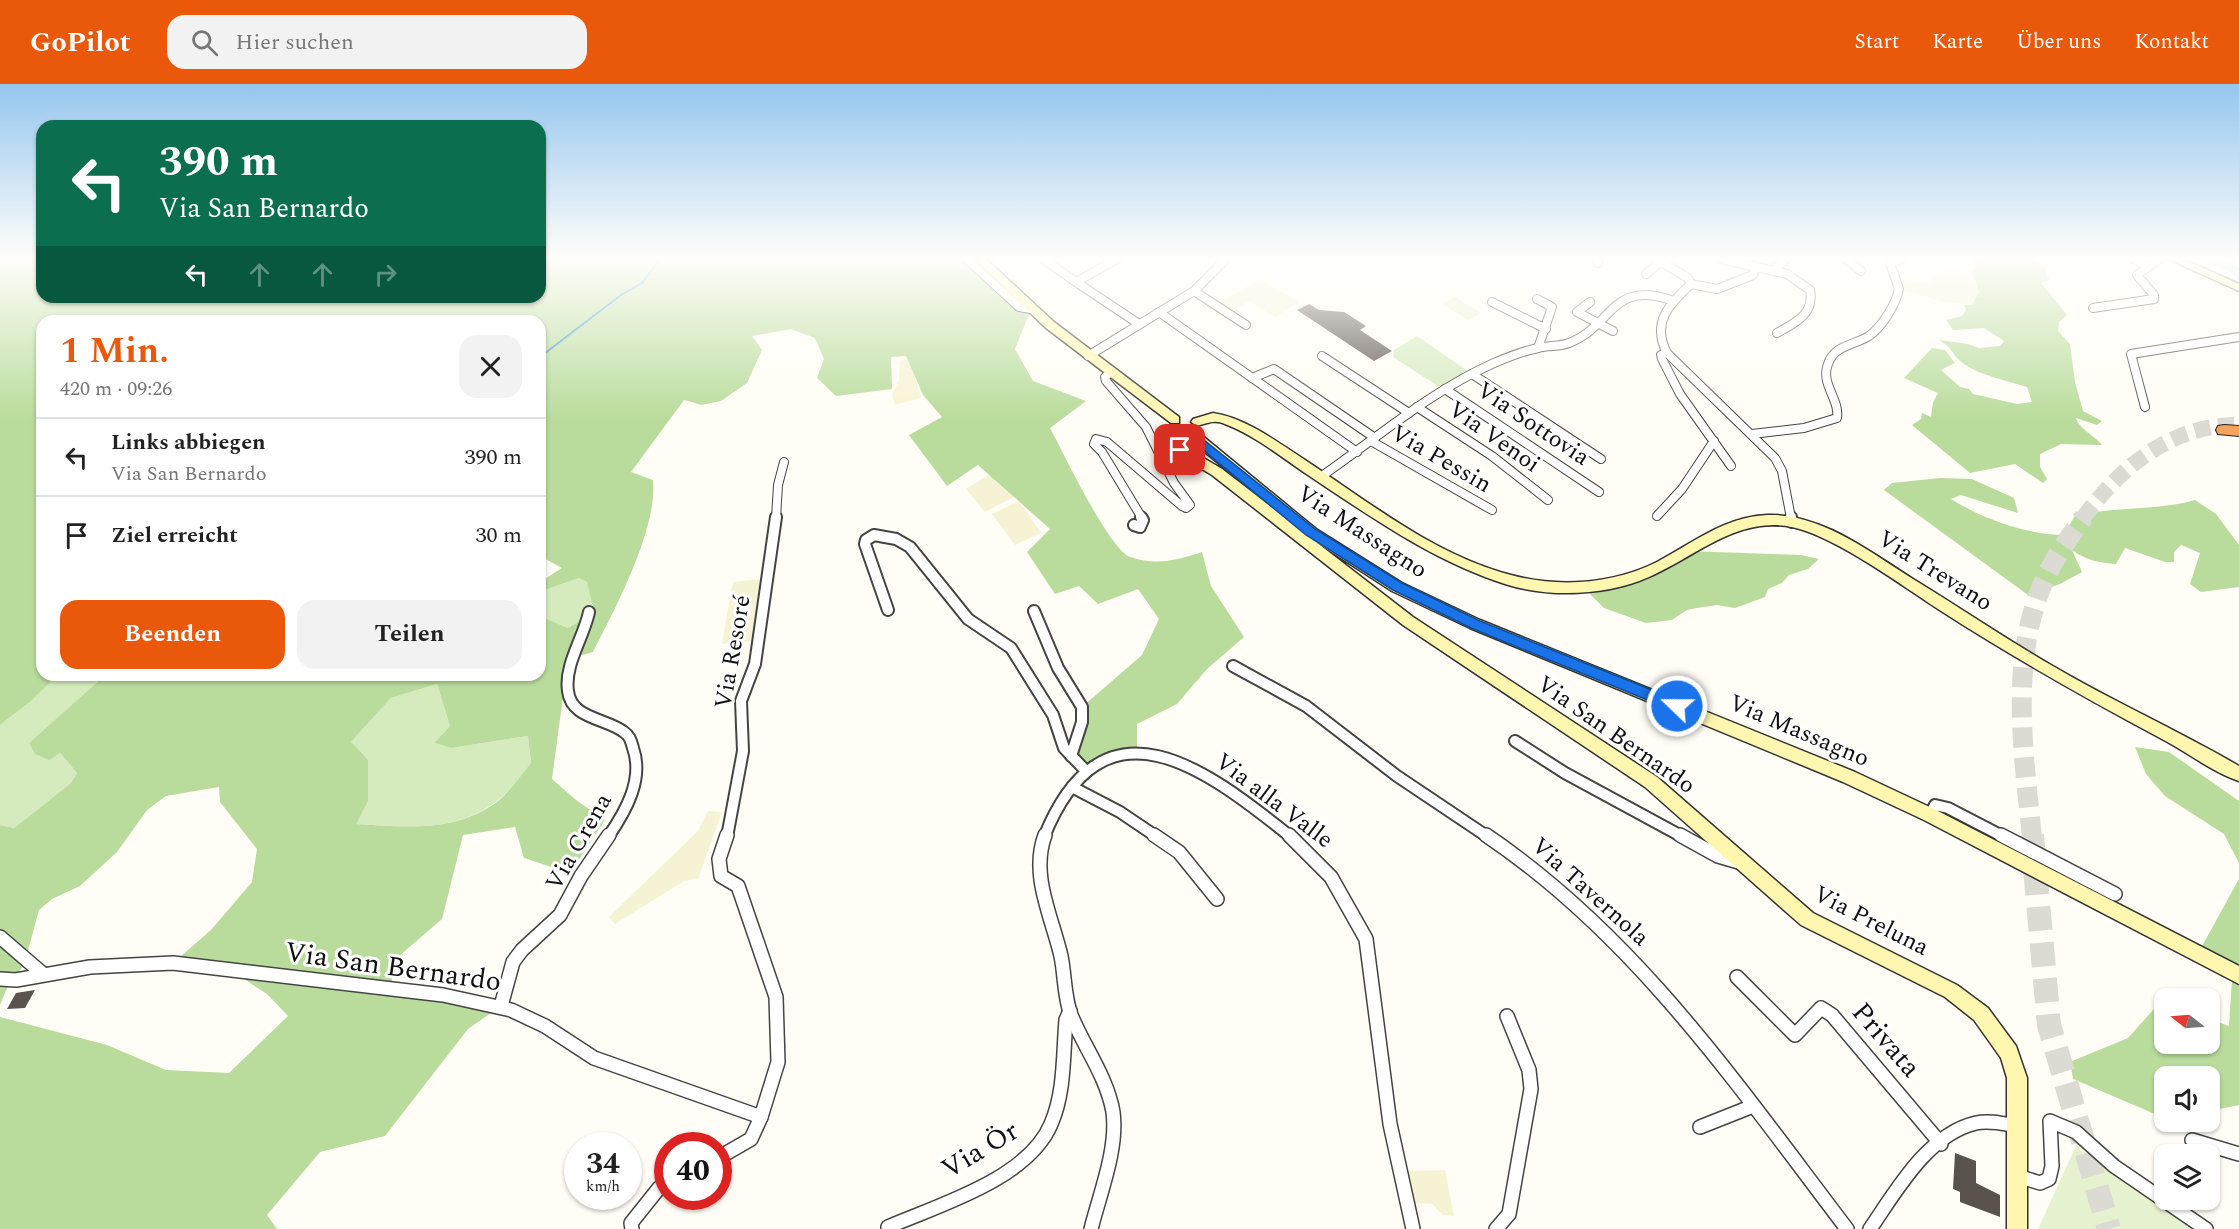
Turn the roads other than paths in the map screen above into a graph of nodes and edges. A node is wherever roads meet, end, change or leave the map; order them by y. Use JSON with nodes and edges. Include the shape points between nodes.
{"nodes":[{"id":1,"x":1035,"y":312,"type":"edge"},
{"id":2,"x":1122,"y":312,"type":"edge"},
{"id":3,"x":1159,"y":312,"type":"joint"},
{"id":4,"x":1226,"y":312,"type":"edge"},
{"id":5,"x":1514,"y":312,"type":"edge"},
{"id":6,"x":1551,"y":312,"type":"edge"},
{"id":7,"x":1579,"y":312,"type":"edge"},
{"id":8,"x":1607,"y":312,"type":"edge"},
{"id":9,"x":1666,"y":312,"type":"edge"},
{"id":10,"x":1808,"y":312,"type":"edge"},
{"id":11,"x":1887,"y":312,"type":"edge"},
{"id":12,"x":1596,"y":323,"type":"junction"},
{"id":13,"x":1139,"y":324,"type":"junction"},
{"id":14,"x":1246,"y":326,"type":"dead end"},
{"id":15,"x":1546,"y":328,"type":"junction"},
{"id":16,"x":1612,"y":331,"type":"dead end"},
{"id":17,"x":1777,"y":333,"type":"dead end"},
{"id":18,"x":2239,"y":337,"type":"edge"},
{"id":19,"x":1538,"y":348,"type":"junction"},
{"id":20,"x":1667,"y":353,"type":"junction"},
{"id":21,"x":1088,"y":356,"type":"junction"},
{"id":22,"x":1322,"y":356,"type":"dead end"},
{"id":23,"x":1111,"y":372,"type":"junction"},
{"id":24,"x":1472,"y":374,"type":"junction"},
{"id":25,"x":1252,"y":378,"type":"junction"},
{"id":26,"x":1445,"y":389,"type":"junction"},
{"id":27,"x":2145,"y":407,"type":"dead end"},
{"id":28,"x":1413,"y":410,"type":"junction"},
{"id":29,"x":1175,"y":420,"type":"junction"},
{"id":30,"x":1190,"y":431,"type":"junction"},
{"id":31,"x":1752,"y":434,"type":"junction"},
{"id":32,"x":1373,"y":439,"type":"junction"},
{"id":33,"x":1714,"y":441,"type":"junction"},
{"id":34,"x":1357,"y":452,"type":"junction"},
{"id":35,"x":1601,"y":459,"type":"dead end"},
{"id":36,"x":784,"y":462,"type":"dead end"},
{"id":37,"x":1731,"y":466,"type":"dead end"},
{"id":38,"x":1322,"y":476,"type":"junction"},
{"id":39,"x":1599,"y":492,"type":"dead end"},
{"id":40,"x":1548,"y":500,"type":"dead end"},
{"id":41,"x":1492,"y":510,"type":"dead end"},
{"id":42,"x":1657,"y":516,"type":"dead end"},
{"id":43,"x":1792,"y":522,"type":"junction"},
{"id":44,"x":1134,"y":525,"type":"dead end"},
{"id":45,"x":888,"y":610,"type":"dead end"},
{"id":46,"x":1034,"y":611,"type":"dead end"},
{"id":47,"x":589,"y":612,"type":"dead end"},
{"id":48,"x":1233,"y":666,"type":"dead end"},
{"id":49,"x":1515,"y":741,"type":"dead end"},
{"id":50,"x":1071,"y":756,"type":"junction"},
{"id":51,"x":1085,"y":770,"type":"junction"},
{"id":52,"x":2239,"y":774,"type":"edge"},
{"id":53,"x":1072,"y":787,"type":"junction"},
{"id":54,"x":1930,"y":815,"type":"junction"},
{"id":55,"x":1742,"y":863,"type":"junction"},
{"id":56,"x":2115,"y":894,"type":"dead end"},
{"id":57,"x":1217,"y":899,"type":"dead end"},
{"id":58,"x":0,"y":937,"type":"edge"},
{"id":59,"x":43,"y":974,"type":"junction"},
{"id":60,"x":2239,"y":975,"type":"edge"},
{"id":61,"x":1737,"y":978,"type":"dead end"},
{"id":62,"x":0,"y":979,"type":"edge"},
{"id":63,"x":501,"y":1006,"type":"junction"},
{"id":64,"x":1070,"y":1011,"type":"junction"},
{"id":65,"x":1507,"y":1016,"type":"dead end"},
{"id":66,"x":1753,"y":1106,"type":"junction"},
{"id":67,"x":760,"y":1117,"type":"junction"},
{"id":68,"x":2018,"y":1125,"type":"junction"},
{"id":69,"x":1700,"y":1127,"type":"dead end"},
{"id":70,"x":2192,"y":1140,"type":"dead end"},
{"id":71,"x":1941,"y":1144,"type":"junction"},
{"id":72,"x":732,"y":1150,"type":"edge"},
{"id":73,"x":2239,"y":1154,"type":"edge"},
{"id":74,"x":2018,"y":1176,"type":"junction"},
{"id":75,"x":654,"y":1194,"type":"edge"},
{"id":76,"x":888,"y":1227,"type":"dead end"},
{"id":77,"x":632,"y":1229,"type":"edge"},
{"id":78,"x":1091,"y":1229,"type":"edge"},
{"id":79,"x":1413,"y":1229,"type":"edge"},
{"id":80,"x":1496,"y":1229,"type":"edge"},
{"id":81,"x":1847,"y":1229,"type":"edge"},
{"id":82,"x":1870,"y":1229,"type":"edge"},
{"id":83,"x":2017,"y":1229,"type":"edge"},
{"id":84,"x":2206,"y":1229,"type":"edge"}],
"edges":[{"from":1,"to":21,"type":"street"},
{"from":2,"to":13,"type":"street"},
{"from":3,"to":13,"type":"street"},
{"from":3,"to":25,"type":"street"},
{"from":4,"to":14,"type":"street"},
{"from":5,"to":15,"type":"street"},
{"from":6,"to":15,"type":"street"},
{"from":7,"to":12,"type":"street"},
{"from":8,"to":12,"type":"street"},
{"from":9,"to":20,"type":"street","via":[[1658,332]]},
{"from":10,"to":17,"type":"street"},
{"from":11,"to":31,"type":"street","via":[[1870,335],[1839,349],[1828,361],[1826,383],[1839,412],[1837,418],[1804,428]]},
{"from":12,"to":16,"type":"street"},
{"from":12,"to":19,"type":"street","via":[[1570,343]]},
{"from":13,"to":21,"type":"street"},
{"from":15,"to":19,"type":"street"},
{"from":18,"to":27,"type":"street","via":[[2132,354]]},
{"from":19,"to":24,"type":"street"},
{"from":20,"to":31,"type":"street"},
{"from":20,"to":33,"type":"street","via":[[1661,355],[1662,359],[1680,394]]},
{"from":21,"to":23,"type":"street"},
{"from":22,"to":28,"type":"street","name":"Via Venoi"},
{"from":23,"to":29,"type":"street"},
{"from":23,"to":44,"type":"street","via":[[1106,381],[1146,427],[1174,483],[1191,505],[1182,506],[1107,442],[1096,439],[1094,444],[1143,520],[1140,527]]},
{"from":24,"to":26,"type":"street"},
{"from":24,"to":35,"type":"street"},
{"from":25,"to":32,"type":"street","name":"Via Pessin","via":[[1272,368]]},
{"from":25,"to":34,"type":"street"},
{"from":26,"to":28,"type":"street"},
{"from":26,"to":39,"type":"street","name":"Via Sottovia"},
{"from":28,"to":32,"type":"street"},
{"from":28,"to":40,"type":"street","name":"Via Venoi","via":[[1492,456]]},
{"from":29,"to":30,"type":"street","via":[[1184,418]]},
{"from":29,"to":30,"type":"street","via":[[1171,429]]},
{"from":30,"to":38,"type":"street","via":[[1216,417],[1227,419]]},
{"from":30,"to":54,"type":"street","name":"Via Massagno","via":[[1311,532],[1397,587],[1475,624],[1780,748]]},
{"from":30,"to":55,"type":"street","name":"Via San Bernardo","via":[[1176,444],[1180,450],[1217,472],[1408,621],[1635,770]]},
{"from":31,"to":43,"type":"street","via":[[1780,466]]},
{"from":32,"to":34,"type":"street"},
{"from":32,"to":41,"type":"street","name":"Via Pessin"},
{"from":33,"to":37,"type":"street"},
{"from":33,"to":42,"type":"street","via":[[1682,489]]},
{"from":34,"to":38,"type":"street"},
{"from":36,"to":67,"type":"street","name":"Via Resoré","via":[[755,664],[741,701],[743,751],[718,866],[721,876],[738,886],[776,997],[778,1062]]},
{"from":38,"to":43,"type":"street","name":"Via Trevano","via":[[1454,560],[1495,577],[1544,587],[1620,582],[1649,572],[1733,524]]},
{"from":43,"to":52,"type":"street","name":"Via Trevano","via":[[1836,538],[2060,678]]},
{"from":45,"to":50,"type":"street","via":[[865,544],[874,535],[896,539],[910,547],[968,619],[1011,648],[1053,715],[1060,740]]},
{"from":46,"to":50,"type":"street","via":[[1058,668],[1082,707],[1082,722]]},
{"from":47,"to":63,"type":"street","name":"Via Crena","via":[[571,663],[570,699],[578,711],[629,735],[636,768],[634,787],[619,824],[582,875],[561,914],[513,964]]},
{"from":48,"to":66,"type":"street","name":"Via Tavernola","via":[[1306,706],[1397,776],[1533,867],[1636,963],[1687,1019]]},
{"from":49,"to":55,"type":"street","name":"Via Preluna","via":[[1565,773],[1718,856]]},
{"from":50,"to":51,"type":"street"},
{"from":51,"to":53,"type":"street","name":"Via alla Valle"},
{"from":51,"to":79,"type":"street","name":"Via alla Valle","via":[[1110,757],[1137,751],[1167,756],[1246,803],[1329,871],[1365,937],[1390,1124]]},
{"from":53,"to":57,"type":"street","via":[[1120,812],[1179,852]]},
{"from":53,"to":64,"type":"street","name":"Via alla Valle","via":[[1050,822],[1038,863]]},
{"from":54,"to":56,"type":"street","via":[[1935,805],[1948,808]]},
{"from":54,"to":60,"type":"street","name":"Via Massagno"},
{"from":55,"to":68,"type":"street","name":"Via Preluna","via":[[1807,919],[1941,985],[1981,1014],[2002,1040],[2015,1066]]},
{"from":58,"to":59,"type":"street"},
{"from":59,"to":62,"type":"street","name":"Via San Bernardo"},
{"from":59,"to":63,"type":"street","name":"Via San Bernardo","via":[[110,965],[173,963],[444,995]]},
{"from":61,"to":71,"type":"street","name":"Privata","via":[[1795,1035],[1821,1008],[1832,1015]]},
{"from":63,"to":67,"type":"street","name":"Via San Bernardo","via":[[545,1026],[594,1058]]},
{"from":64,"to":76,"type":"street","name":"Via Ör","via":[[1053,1118],[1039,1146],[989,1181]]},
{"from":64,"to":78,"type":"street","via":[[1113,1115]]},
{"from":65,"to":80,"type":"street","via":[[1529,1070],[1531,1089],[1509,1214]]},
{"from":66,"to":69,"type":"street"},
{"from":66,"to":81,"type":"street","name":"Via Tavernola"},
{"from":67,"to":72,"type":"street","via":[[751,1139]]},
{"from":68,"to":71,"type":"street","via":[[1977,1123]]},
{"from":68,"to":74,"type":"street","name":"Via Preluna"},
{"from":70,"to":73,"type":"street"},
{"from":71,"to":82,"type":"street","via":[[1908,1173]]},
{"from":74,"to":83,"type":"street","name":"Via Preluna"},
{"from":74,"to":84,"type":"street","via":[[2040,1183],[2049,1179],[2050,1120],[2076,1132],[2114,1166]]},
{"from":75,"to":77,"type":"street","via":[[631,1223]]}]}
